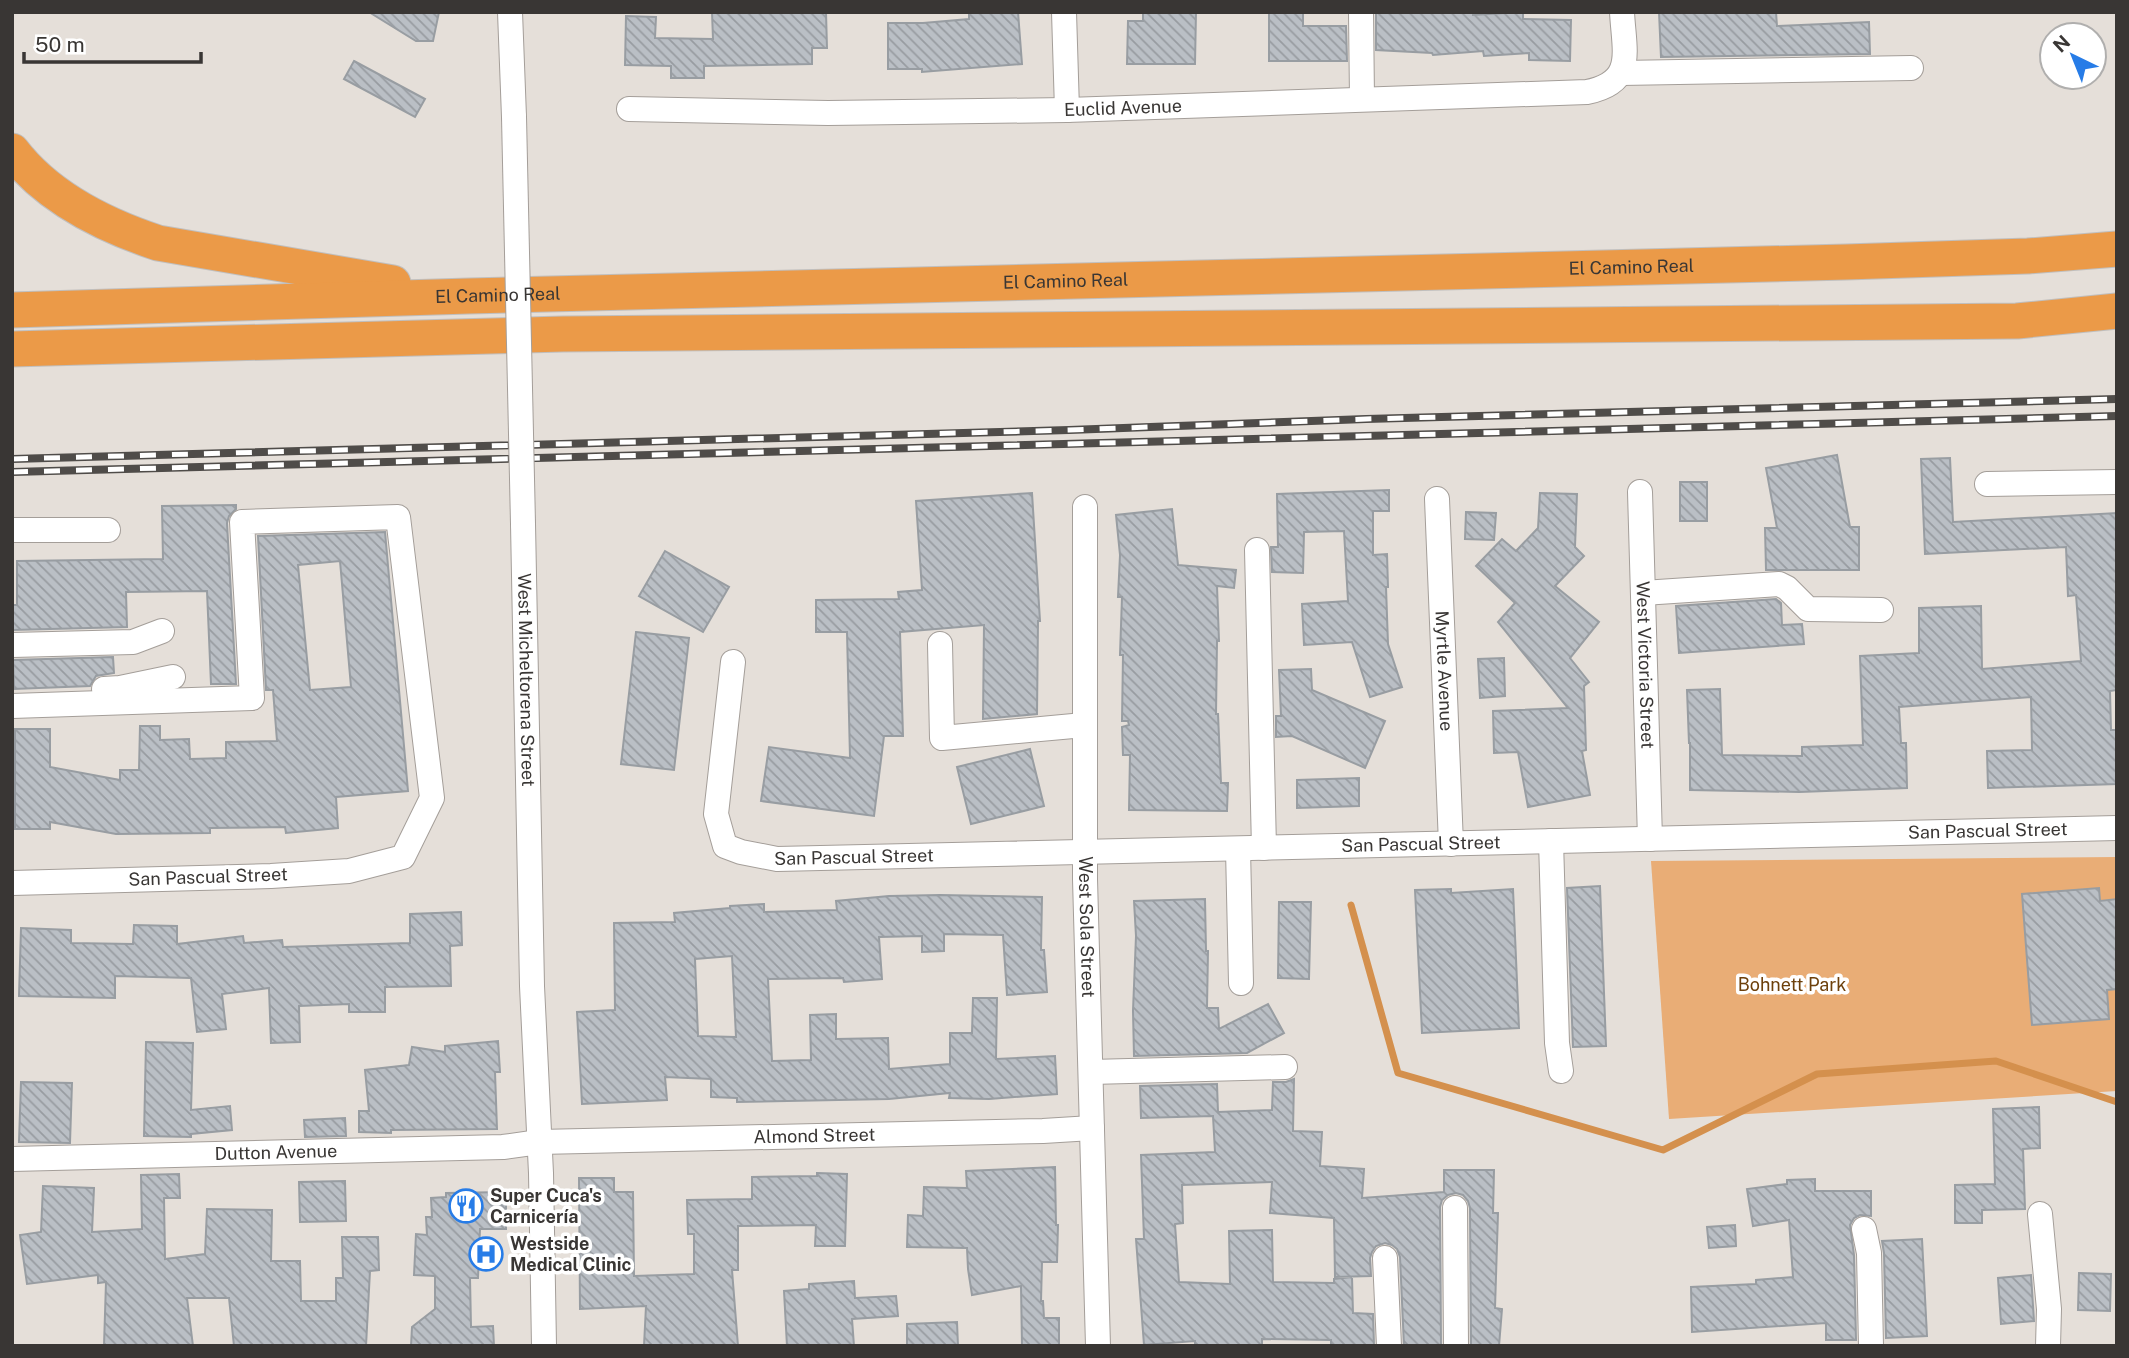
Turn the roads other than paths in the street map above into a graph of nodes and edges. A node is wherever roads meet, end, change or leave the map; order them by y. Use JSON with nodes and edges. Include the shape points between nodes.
{"nodes":[{"id":1,"x":510,"y":12,"type":"edge"},
{"id":2,"x":1064,"y":12,"type":"edge"},
{"id":3,"x":1362,"y":12,"type":"edge"},
{"id":4,"x":1622,"y":12,"type":"edge"},
{"id":5,"x":1911,"y":68,"type":"dead end"},
{"id":6,"x":1617,"y":78,"type":"junction"},
{"id":7,"x":1362,"y":99,"type":"junction"},
{"id":8,"x":629,"y":109,"type":"dead end"},
{"id":9,"x":1067,"y":110,"type":"junction"},
{"id":10,"x":12,"y":151,"type":"edge"},
{"id":11,"x":2117,"y":249,"type":"edge"},
{"id":12,"x":468,"y":296,"type":"junction"},
{"id":13,"x":12,"y":310,"type":"edge"},
{"id":14,"x":2117,"y":311,"type":"edge"},
{"id":15,"x":2017,"y":321,"type":"junction"},
{"id":16,"x":2117,"y":325,"type":"edge"},
{"id":17,"x":12,"y":349,"type":"edge"},
{"id":18,"x":2117,"y":482,"type":"edge"},
{"id":19,"x":1987,"y":484,"type":"dead end"},
{"id":20,"x":1640,"y":492,"type":"dead end"},
{"id":21,"x":1437,"y":499,"type":"dead end"},
{"id":22,"x":1085,"y":507,"type":"dead end"},
{"id":23,"x":12,"y":530,"type":"edge"},
{"id":24,"x":108,"y":530,"type":"dead end"},
{"id":25,"x":1257,"y":550,"type":"dead end"},
{"id":26,"x":1643,"y":593,"type":"junction"},
{"id":27,"x":1881,"y":610,"type":"dead end"},
{"id":28,"x":162,"y":631,"type":"dead end"},
{"id":29,"x":940,"y":644,"type":"dead end"},
{"id":30,"x":12,"y":645,"type":"edge"},
{"id":31,"x":733,"y":662,"type":"dead end"},
{"id":32,"x":173,"y":677,"type":"dead end"},
{"id":33,"x":12,"y":692,"type":"edge"},
{"id":34,"x":12,"y":706,"type":"edge"},
{"id":35,"x":1084,"y":725,"type":"junction"},
{"id":36,"x":2117,"y":828,"type":"edge"},
{"id":37,"x":1650,"y":839,"type":"junction"},
{"id":38,"x":1551,"y":841,"type":"junction"},
{"id":39,"x":1451,"y":844,"type":"junction"},
{"id":40,"x":1264,"y":848,"type":"junction"},
{"id":41,"x":1238,"y":849,"type":"junction"},
{"id":42,"x":1085,"y":853,"type":"junction"},
{"id":43,"x":12,"y":883,"type":"edge"},
{"id":44,"x":1241,"y":983,"type":"dead end"},
{"id":45,"x":1285,"y":1066,"type":"dead end"},
{"id":46,"x":1561,"y":1071,"type":"dead end"},
{"id":47,"x":1091,"y":1072,"type":"junction"},
{"id":48,"x":1092,"y":1128,"type":"junction"},
{"id":49,"x":539,"y":1142,"type":"junction"},
{"id":50,"x":12,"y":1159,"type":"edge"},
{"id":51,"x":1455,"y":1208,"type":"dead end"},
{"id":52,"x":2040,"y":1214,"type":"dead end"},
{"id":53,"x":1864,"y":1229,"type":"dead end"},
{"id":54,"x":1883,"y":1252,"type":"dead end"},
{"id":55,"x":1385,"y":1258,"type":"dead end"},
{"id":56,"x":544,"y":1346,"type":"edge"},
{"id":57,"x":1098,"y":1346,"type":"edge"},
{"id":58,"x":1389,"y":1346,"type":"edge"},
{"id":59,"x":1456,"y":1346,"type":"edge"},
{"id":60,"x":1871,"y":1346,"type":"edge"},
{"id":61,"x":1882,"y":1346,"type":"edge"},
{"id":62,"x":2048,"y":1346,"type":"edge"}],
"edges":[{"from":1,"to":49,"type":"street","name":"West Micheltorena Street","bridge":true,"via":[[531,973]]},
{"from":2,"to":9,"type":"street"},
{"from":3,"to":7,"type":"street"},
{"from":4,"to":6,"type":"street","via":[[1624,56]]},
{"from":5,"to":6,"type":"street","name":"Euclid Avenue"},
{"from":6,"to":7,"type":"street","name":"Euclid Avenue","via":[[1587,92]]},
{"from":7,"to":9,"type":"street","name":"Euclid Avenue"},
{"from":8,"to":9,"type":"street","name":"Euclid Avenue","via":[[828,113]]},
{"from":10,"to":12,"type":"highway","via":[[52,190],[85,212],[158,243]]},
{"from":11,"to":12,"type":"highway","name":"El Camino Real","via":[[2028,257]]},
{"from":12,"to":13,"type":"highway","name":"El Camino Real"},
{"from":14,"to":15,"type":"highway"},
{"from":15,"to":16,"type":"highway"},
{"from":15,"to":17,"type":"highway","via":[[563,334]]},
{"from":18,"to":19,"type":"street"},
{"from":20,"to":26,"type":"street","name":"West Victoria Street"},
{"from":21,"to":39,"type":"street","name":"Myrtle Avenue"},
{"from":22,"to":35,"type":"street","name":"West Sola Street"},
{"from":23,"to":24,"type":"street"},
{"from":25,"to":40,"type":"street"},
{"from":26,"to":27,"type":"street","via":[[1779,584],[1808,610]]},
{"from":26,"to":37,"type":"street","name":"West Victoria Street"},
{"from":28,"to":30,"type":"street","via":[[133,642]]},
{"from":29,"to":35,"type":"street","via":[[942,738]]},
{"from":31,"to":42,"type":"street","name":"San Pascual Street","via":[[716,814],[724,846],[777,859]]},
{"from":32,"to":33,"type":"street","via":[[120,688]]},
{"from":34,"to":43,"type":"street","name":"San Pascual Street","via":[[252,698],[242,522],[398,517],[432,798],[403,858],[336,872]]},
{"from":35,"to":42,"type":"street","name":"West Sola Street"},
{"from":36,"to":37,"type":"street","name":"San Pascual Street"},
{"from":37,"to":38,"type":"street","name":"San Pascual Street"},
{"from":38,"to":39,"type":"street","name":"San Pascual Street"},
{"from":38,"to":46,"type":"street"},
{"from":39,"to":40,"type":"street","name":"San Pascual Street"},
{"from":40,"to":41,"type":"street","name":"San Pascual Street"},
{"from":41,"to":42,"type":"street","name":"San Pascual Street"},
{"from":41,"to":44,"type":"street"},
{"from":42,"to":47,"type":"street","name":"West Sola Street"},
{"from":45,"to":47,"type":"street"},
{"from":47,"to":48,"type":"street","name":"West Sola Street"},
{"from":48,"to":49,"type":"street","name":"Almond Street"},
{"from":48,"to":57,"type":"street","name":"West Sola Street"},
{"from":49,"to":50,"type":"street","name":"Dutton Avenue","via":[[503,1147]]},
{"from":49,"to":56,"type":"street","name":"West Micheltorena Street"},
{"from":51,"to":59,"type":"street"},
{"from":52,"to":62,"type":"street"},
{"from":53,"to":60,"type":"street","via":[[1869,1253]]},
{"from":54,"to":61,"type":"street"},
{"from":55,"to":58,"type":"street"}]}
